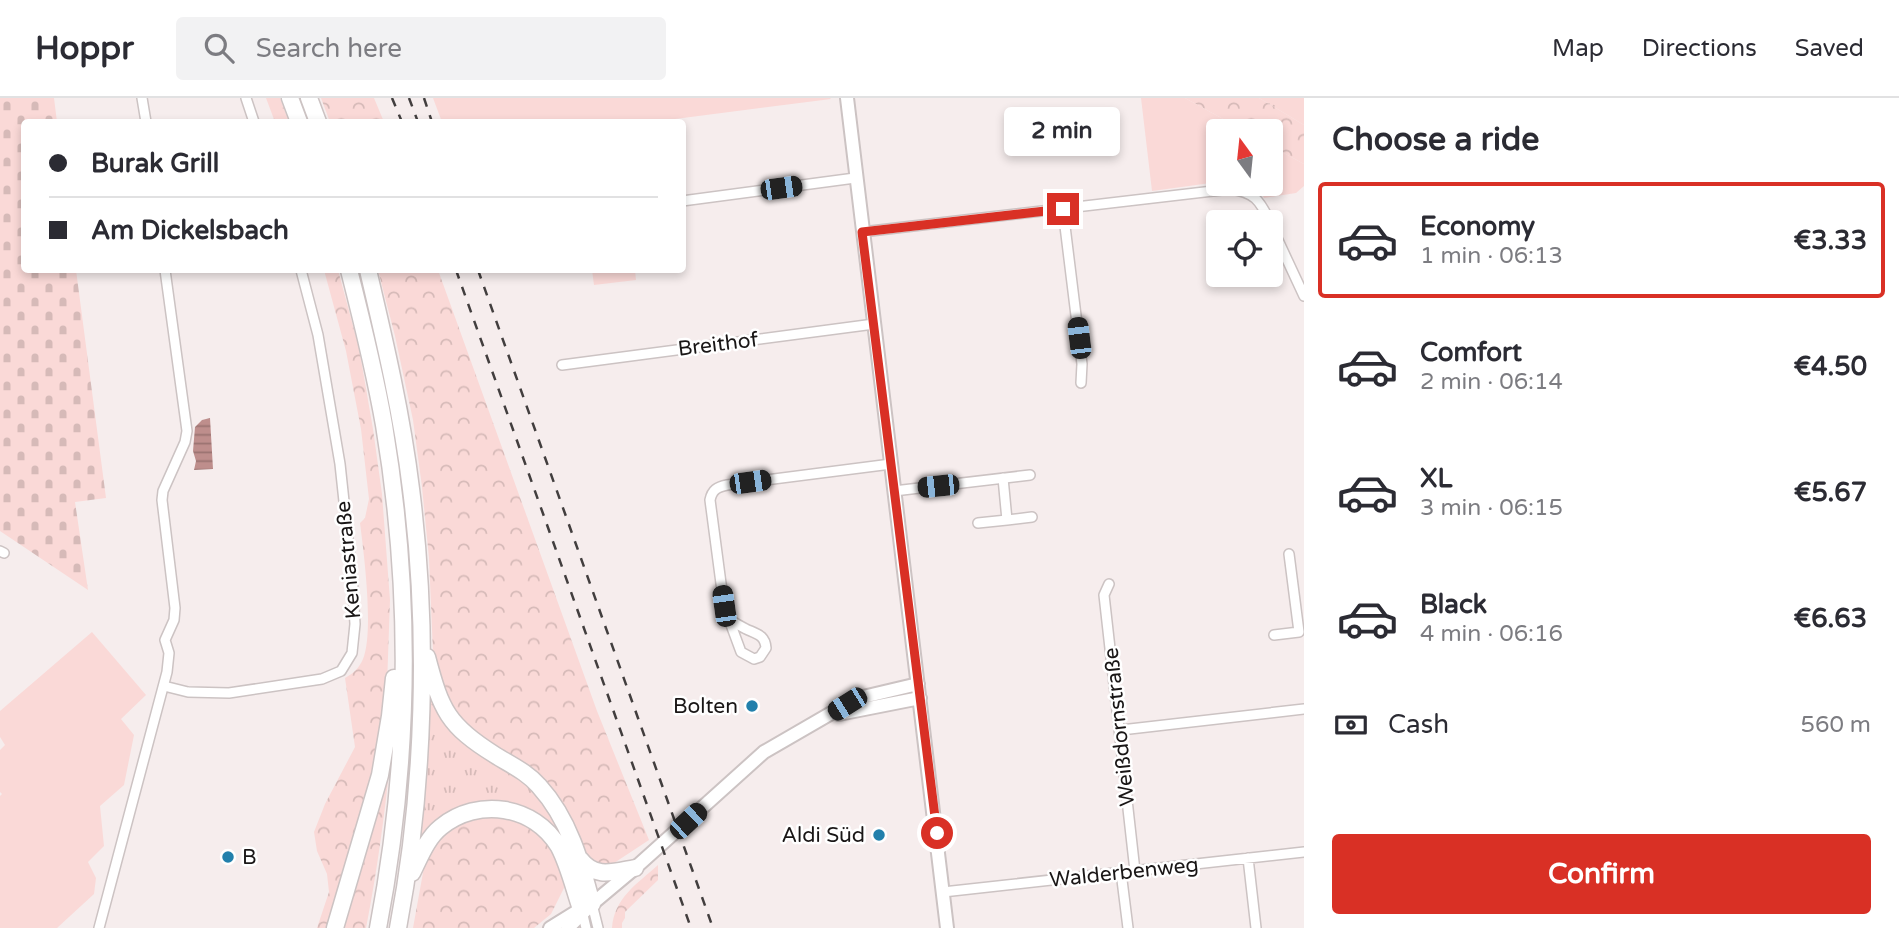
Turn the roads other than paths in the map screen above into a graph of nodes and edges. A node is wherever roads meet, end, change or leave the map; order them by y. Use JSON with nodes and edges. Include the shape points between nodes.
{"nodes":[{"id":1,"x":142,"y":98,"type":"edge"},
{"id":2,"x":246,"y":98,"type":"edge"},
{"id":3,"x":290,"y":98,"type":"edge"},
{"id":4,"x":309,"y":98,"type":"edge"},
{"id":5,"x":847,"y":98,"type":"edge"},
{"id":6,"x":146,"y":119,"type":"edge"},
{"id":7,"x":253,"y":119,"type":"edge"},
{"id":8,"x":298,"y":119,"type":"edge"},
{"id":9,"x":317,"y":119,"type":"edge"},
{"id":10,"x":855,"y":178,"type":"junction"},
{"id":11,"x":686,"y":200,"type":"edge"},
{"id":12,"x":1063,"y":209,"type":"junction"},
{"id":13,"x":1264,"y":210,"type":"edge"},
{"id":14,"x":862,"y":232,"type":"junction"},
{"id":15,"x":1283,"y":251,"type":"edge"},
{"id":16,"x":164,"y":273,"type":"edge"},
{"id":17,"x":302,"y":273,"type":"edge"},
{"id":18,"x":350,"y":273,"type":"edge"},
{"id":19,"x":369,"y":273,"type":"edge"},
{"id":20,"x":1304,"y":296,"type":"edge"},
{"id":21,"x":874,"y":324,"type":"junction"},
{"id":22,"x":562,"y":365,"type":"dead end"},
{"id":23,"x":1081,"y":383,"type":"dead end"},
{"id":24,"x":891,"y":464,"type":"junction"},
{"id":25,"x":1030,"y":475,"type":"dead end"},
{"id":26,"x":1003,"y":478,"type":"junction"},
{"id":27,"x":894,"y":491,"type":"junction"},
{"id":28,"x":1032,"y":517,"type":"dead end"},
{"id":29,"x":1007,"y":520,"type":"junction"},
{"id":30,"x":978,"y":523,"type":"dead end"},
{"id":31,"x":1289,"y":554,"type":"dead end"},
{"id":32,"x":1109,"y":584,"type":"dead end"},
{"id":33,"x":403,"y":600,"type":"junction"},
{"id":34,"x":1300,"y":613,"type":"edge"},
{"id":35,"x":730,"y":620,"type":"junction"},
{"id":36,"x":1274,"y":635,"type":"dead end"},
{"id":37,"x":421,"y":636,"type":"junction"},
{"id":38,"x":918,"y":684,"type":"junction"},
{"id":39,"x":164,"y":686,"type":"junction"},
{"id":40,"x":920,"y":698,"type":"junction"},
{"id":41,"x":1304,"y":709,"type":"edge"},
{"id":42,"x":828,"y":716,"type":"junction"},
{"id":43,"x":1121,"y":730,"type":"junction"},
{"id":44,"x":1304,"y":852,"type":"edge"},
{"id":45,"x":578,"y":856,"type":"junction"},
{"id":46,"x":1248,"y":858,"type":"junction"},
{"id":47,"x":635,"y":868,"type":"junction"},
{"id":48,"x":1135,"y":871,"type":"junction"},
{"id":49,"x":1121,"y":872,"type":"junction"},
{"id":50,"x":406,"y":884,"type":"junction"},
{"id":51,"x":943,"y":892,"type":"junction"},
{"id":52,"x":585,"y":909,"type":"junction"},
{"id":53,"x":99,"y":928,"type":"edge"},
{"id":54,"x":335,"y":928,"type":"edge"},
{"id":55,"x":378,"y":928,"type":"edge"},
{"id":56,"x":398,"y":928,"type":"edge"},
{"id":57,"x":550,"y":928,"type":"edge"},
{"id":58,"x":568,"y":928,"type":"edge"},
{"id":59,"x":586,"y":928,"type":"edge"},
{"id":60,"x":598,"y":928,"type":"edge"},
{"id":61,"x":947,"y":928,"type":"edge"},
{"id":62,"x":1128,"y":928,"type":"edge"},
{"id":63,"x":1256,"y":928,"type":"edge"}],
"edges":[{"from":1,"to":6,"type":"street"},
{"from":2,"to":7,"type":"street"},
{"from":3,"to":8,"type":"highway"},
{"from":4,"to":9,"type":"highway"},
{"from":5,"to":10,"type":"main road"},
{"from":10,"to":11,"type":"street"},
{"from":10,"to":14,"type":"main road"},
{"from":12,"to":13,"type":"street","via":[[1230,189],[1246,191]]},
{"from":12,"to":14,"type":"street"},
{"from":12,"to":23,"type":"street"},
{"from":14,"to":21,"type":"main road"},
{"from":15,"to":20,"type":"street"},
{"from":16,"to":39,"type":"street","via":[[187,431],[162,500],[175,608],[165,640],[169,653]]},
{"from":17,"to":39,"type":"street","name":"Keniastraße","via":[[318,335],[340,464],[352,576],[352,653],[341,671],[322,679],[229,693]]},
{"from":18,"to":33,"type":"highway","via":[[384,425]]},
{"from":19,"to":37,"type":"highway","via":[[411,489]]},
{"from":21,"to":22,"type":"street","name":"Breithof"},
{"from":21,"to":24,"type":"main road"},
{"from":24,"to":27,"type":"main road"},
{"from":24,"to":35,"type":"street","via":[[715,489],[710,500],[724,606]]},
{"from":25,"to":26,"type":"street"},
{"from":26,"to":27,"type":"street"},
{"from":26,"to":29,"type":"street"},
{"from":27,"to":38,"type":"main road"},
{"from":28,"to":29,"type":"street"},
{"from":29,"to":30,"type":"street"},
{"from":31,"to":34,"type":"street"},
{"from":32,"to":43,"type":"street","name":"Weißdornstraße","via":[[1104,595]]},
{"from":33,"to":54,"type":"highway","via":[[380,775]]},
{"from":33,"to":55,"type":"highway","via":[[398,788]]},
{"from":34,"to":36,"type":"street","via":[[1299,632]]},
{"from":35,"to":35,"type":"street","via":[[741,652],[760,657],[766,648],[764,638]]},
{"from":37,"to":45,"type":"highway","via":[[447,714],[466,736],[540,786],[570,833]]},
{"from":37,"to":50,"type":"highway","via":[[417,789]]},
{"from":38,"to":40,"type":"main road"},
{"from":38,"to":42,"type":"main road","via":[[863,697]]},
{"from":39,"to":53,"type":"street"},
{"from":40,"to":42,"type":"main road"},
{"from":40,"to":51,"type":"main road"},
{"from":41,"to":43,"type":"street"},
{"from":42,"to":47,"type":"main road","via":[[764,752]]},
{"from":43,"to":48,"type":"street","name":"Weißdornstraße"},
{"from":44,"to":46,"type":"street","name":"Walderbenweg"},
{"from":45,"to":47,"type":"highway","via":[[600,872]]},
{"from":45,"to":52,"type":"highway"},
{"from":46,"to":48,"type":"street","name":"Walderbenweg"},
{"from":46,"to":63,"type":"street"},
{"from":47,"to":52,"type":"main road"},
{"from":48,"to":49,"type":"street","name":"Walderbenweg"},
{"from":49,"to":51,"type":"street","name":"Walderbenweg"},
{"from":49,"to":62,"type":"street"},
{"from":50,"to":52,"type":"highway","via":[[440,827],[472,811],[504,808],[545,830],[559,848]]},
{"from":50,"to":56,"type":"highway"},
{"from":51,"to":61,"type":"main road"},
{"from":52,"to":57,"type":"main road"},
{"from":52,"to":58,"type":"main road"},
{"from":52,"to":59,"type":"street"},
{"from":52,"to":60,"type":"street"}]}
